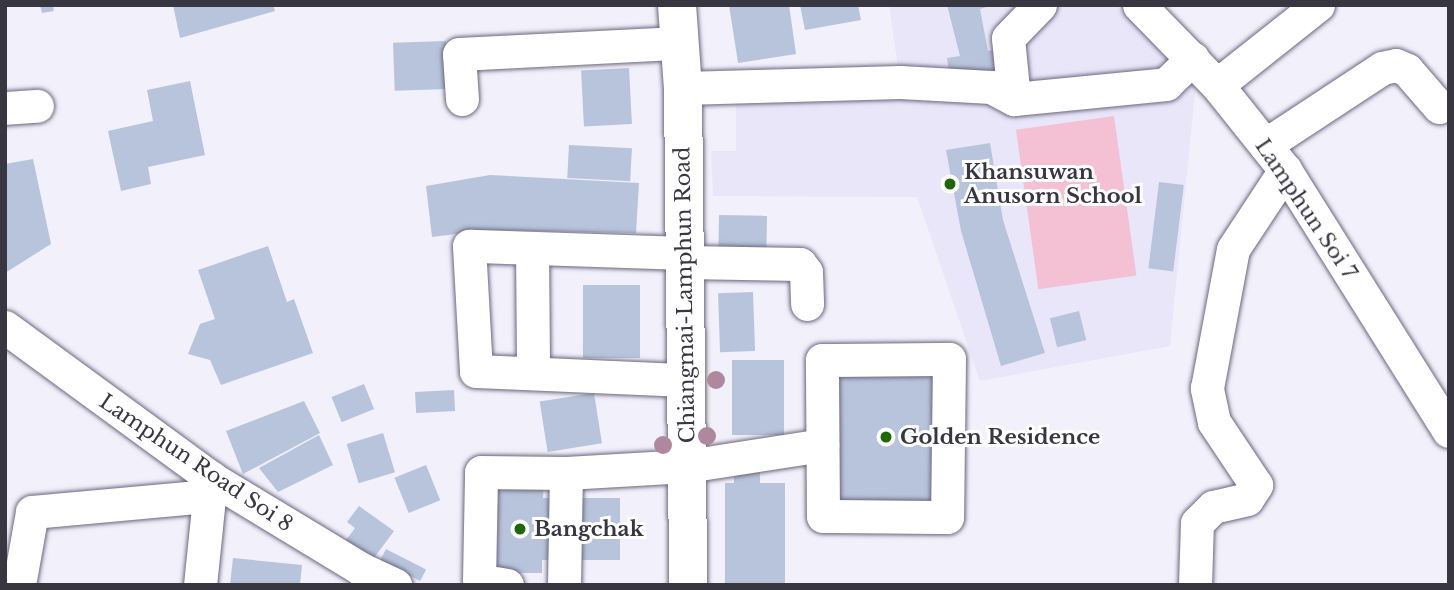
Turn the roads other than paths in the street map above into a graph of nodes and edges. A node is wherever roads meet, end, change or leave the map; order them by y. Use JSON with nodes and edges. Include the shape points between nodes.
{"nodes":[{"id":1,"x":677,"y":5,"type":"edge"},
{"id":2,"x":1040,"y":5,"type":"edge"},
{"id":3,"x":1318,"y":5,"type":"edge"},
{"id":4,"x":1156,"y":10,"type":"edge"},
{"id":5,"x":679,"y":43,"type":"junction"},
{"id":6,"x":1193,"y":58,"type":"junction"},
{"id":7,"x":1217,"y":85,"type":"junction"},
{"id":8,"x":683,"y":88,"type":"junction"},
{"id":9,"x":462,"y":99,"type":"dead end"},
{"id":10,"x":1014,"y":99,"type":"junction"},
{"id":11,"x":1439,"y":107,"type":"dead end"},
{"id":12,"x":1275,"y":158,"type":"junction"},
{"id":13,"x":532,"y":248,"type":"junction"},
{"id":14,"x":685,"y":258,"type":"junction"},
{"id":15,"x":807,"y":304,"type":"dead end"},
{"id":16,"x":5,"y":327,"type":"edge"},
{"id":17,"x":533,"y":373,"type":"junction"},
{"id":18,"x":686,"y":380,"type":"junction"},
{"id":19,"x":1449,"y":431,"type":"edge"},
{"id":20,"x":822,"y":445,"type":"junction"},
{"id":21,"x":687,"y":466,"type":"junction"},
{"id":22,"x":566,"y":473,"type":"junction"},
{"id":23,"x":210,"y":487,"type":"junction"},
{"id":24,"x":19,"y":585,"type":"edge"},
{"id":25,"x":200,"y":585,"type":"edge"},
{"id":26,"x":396,"y":585,"type":"edge"},
{"id":27,"x":507,"y":585,"type":"edge"},
{"id":28,"x":564,"y":585,"type":"edge"},
{"id":29,"x":688,"y":585,"type":"edge"},
{"id":30,"x":1195,"y":585,"type":"edge"}],
"edges":[{"from":1,"to":5,"type":"main road","name":"Chiangmai-Lamphun Road"},
{"from":2,"to":10,"type":"street","via":[[1008,38]]},
{"from":3,"to":7,"type":"street"},
{"from":4,"to":6,"type":"street","name":"Lamphun Soi 7"},
{"from":5,"to":8,"type":"main road","name":"Chiangmai-Lamphun Road"},
{"from":5,"to":9,"type":"street","via":[[459,54]]},
{"from":6,"to":7,"type":"street","name":"Lamphun Soi 7"},
{"from":6,"to":10,"type":"street","via":[[1166,84]]},
{"from":7,"to":12,"type":"street","name":"Lamphun Soi 7"},
{"from":8,"to":10,"type":"street","via":[[900,82],[991,87]]},
{"from":8,"to":14,"type":"main road","name":"Chiangmai-Lamphun Road"},
{"from":11,"to":12,"type":"street","via":[[1407,69],[1396,65],[1382,68]]},
{"from":12,"to":19,"type":"street","name":"Lamphun Soi 7"},
{"from":12,"to":30,"type":"street","via":[[1233,249],[1207,388],[1214,422],[1256,485],[1247,499],[1213,507],[1197,523]]},
{"from":13,"to":14,"type":"street"},
{"from":13,"to":17,"type":"street"},
{"from":13,"to":17,"type":"street","via":[[469,247],[475,371]]},
{"from":14,"to":15,"type":"street","via":[[800,264],[806,272]]},
{"from":14,"to":18,"type":"main road","name":"Chiangmai-Lamphun Road"},
{"from":16,"to":23,"type":"street","name":"Lamphun Road Soi 8"},
{"from":17,"to":18,"type":"street"},
{"from":18,"to":21,"type":"main road","name":"Chiangmai-Lamphun Road"},
{"from":20,"to":20,"type":"street","via":[[822,360],[949,359],[947,517],[823,516]]},
{"from":20,"to":21,"type":"street"},
{"from":21,"to":22,"type":"street"},
{"from":21,"to":29,"type":"main road","name":"Chiangmai-Lamphun Road"},
{"from":22,"to":27,"type":"street","via":[[481,472],[479,580]]},
{"from":22,"to":28,"type":"street"},
{"from":23,"to":24,"type":"street","via":[[32,512]]},
{"from":23,"to":25,"type":"street"},
{"from":23,"to":26,"type":"street","name":"Lamphun Road Soi 8"}]}
